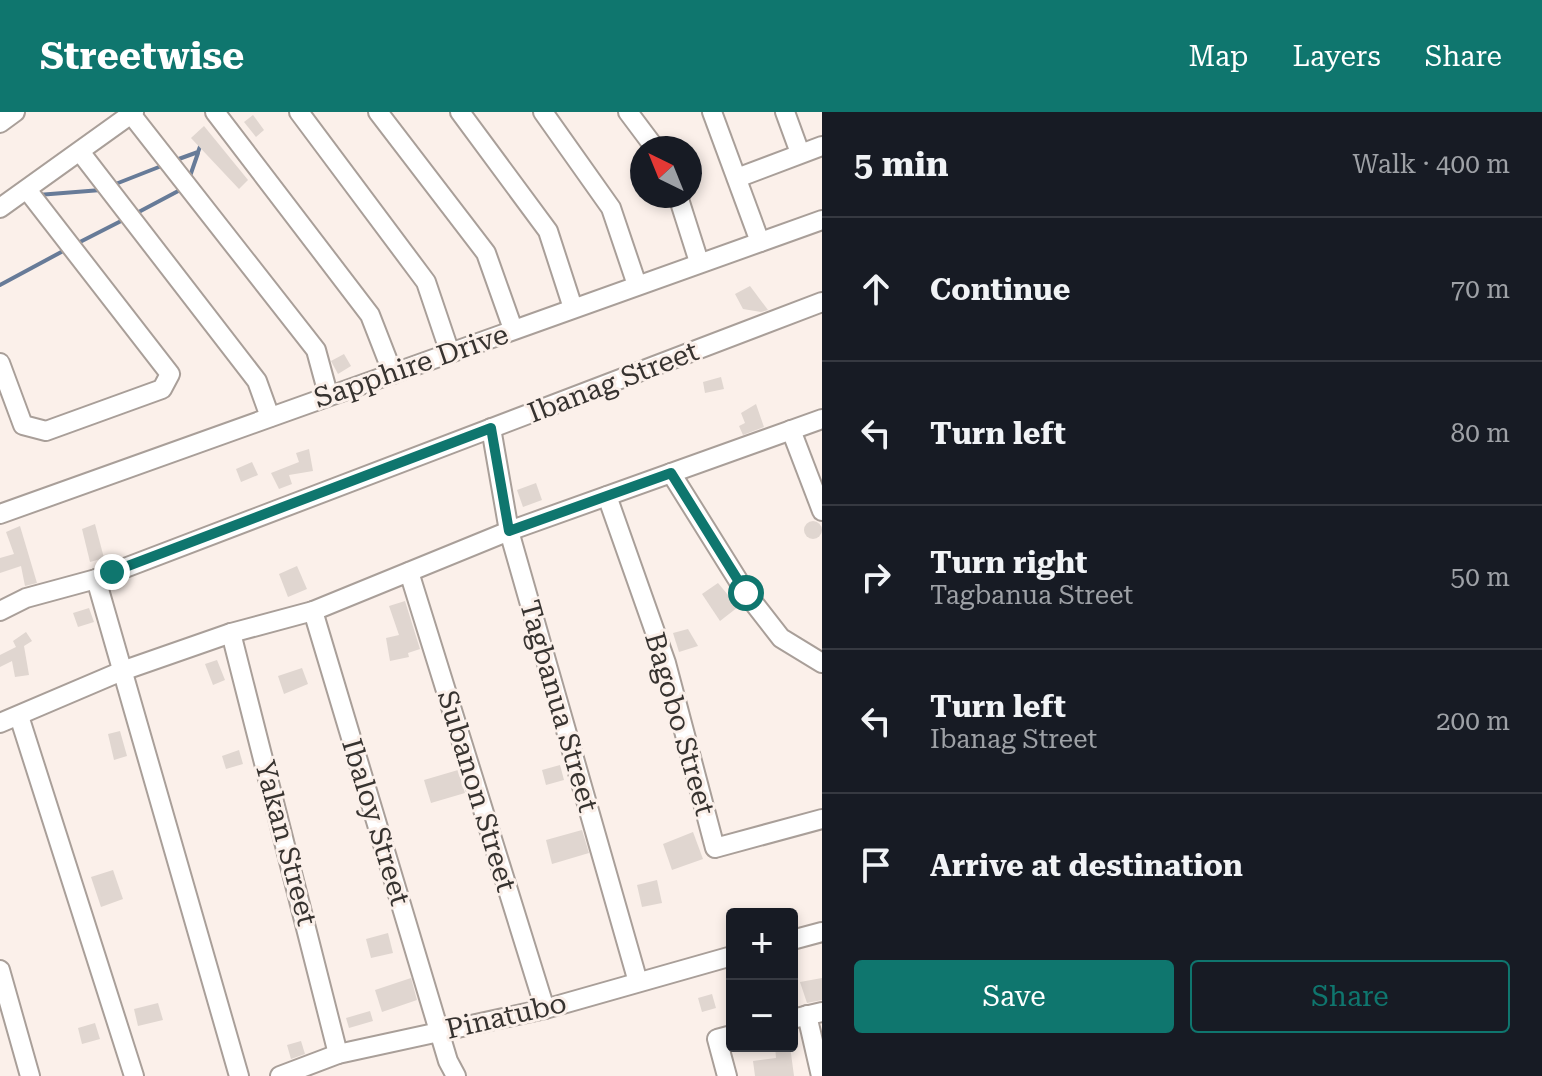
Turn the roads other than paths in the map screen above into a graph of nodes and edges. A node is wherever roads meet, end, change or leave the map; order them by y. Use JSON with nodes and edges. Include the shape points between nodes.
{"nodes":[{"id":1,"x":15,"y":112,"type":"edge"},
{"id":2,"x":215,"y":112,"type":"edge"},
{"id":3,"x":299,"y":112,"type":"edge"},
{"id":4,"x":378,"y":112,"type":"edge"},
{"id":5,"x":460,"y":112,"type":"edge"},
{"id":6,"x":543,"y":112,"type":"edge"},
{"id":7,"x":628,"y":112,"type":"edge"},
{"id":8,"x":712,"y":112,"type":"edge"},
{"id":9,"x":785,"y":112,"type":"edge"},
{"id":10,"x":132,"y":113,"type":"edge"},
{"id":11,"x":0,"y":123,"type":"edge"},
{"id":12,"x":646,"y":136,"type":"edge"},
{"id":13,"x":822,"y":146,"type":"edge"},
{"id":14,"x":81,"y":153,"type":"junction"},
{"id":15,"x":800,"y":153,"type":"junction"},
{"id":16,"x":737,"y":178,"type":"junction"},
{"id":17,"x":28,"y":191,"type":"junction"},
{"id":18,"x":0,"y":208,"type":"edge"},
{"id":19,"x":682,"y":208,"type":"edge"},
{"id":20,"x":822,"y":220,"type":"edge"},
{"id":21,"x":760,"y":242,"type":"junction"},
{"id":22,"x":699,"y":262,"type":"junction"},
{"id":23,"x":637,"y":285,"type":"junction"},
{"id":24,"x":822,"y":302,"type":"edge"},
{"id":25,"x":573,"y":308,"type":"junction"},
{"id":26,"x":513,"y":329,"type":"junction"},
{"id":27,"x":450,"y":353,"type":"junction"},
{"id":28,"x":0,"y":363,"type":"edge"},
{"id":29,"x":393,"y":374,"type":"junction"},
{"id":30,"x":328,"y":394,"type":"junction"},
{"id":31,"x":270,"y":417,"type":"junction"},
{"id":32,"x":822,"y":419,"type":"edge"},
{"id":33,"x":491,"y":428,"type":"junction"},
{"id":34,"x":791,"y":430,"type":"junction"},
{"id":35,"x":671,"y":473,"type":"junction"},
{"id":36,"x":607,"y":496,"type":"junction"},
{"id":37,"x":822,"y":511,"type":"edge"},
{"id":38,"x":0,"y":514,"type":"edge"},
{"id":39,"x":509,"y":531,"type":"junction"},
{"id":40,"x":409,"y":572,"type":"junction"},
{"id":41,"x":96,"y":579,"type":"junction"},
{"id":42,"x":0,"y":611,"type":"edge"},
{"id":43,"x":313,"y":611,"type":"junction"},
{"id":44,"x":231,"y":633,"type":"junction"},
{"id":45,"x":822,"y":663,"type":"edge"},
{"id":46,"x":122,"y":671,"type":"junction"},
{"id":47,"x":19,"y":716,"type":"junction"},
{"id":48,"x":0,"y":723,"type":"edge"},
{"id":49,"x":822,"y":819,"type":"edge"},
{"id":50,"x":822,"y":932,"type":"edge"},
{"id":51,"x":798,"y":938,"type":"edge"},
{"id":52,"x":726,"y":958,"type":"edge"},
{"id":53,"x":0,"y":970,"type":"edge"},
{"id":54,"x":638,"y":982,"type":"junction"},
{"id":55,"x":545,"y":1009,"type":"junction"},
{"id":56,"x":807,"y":1015,"type":"edge"},
{"id":57,"x":440,"y":1032,"type":"junction"},
{"id":58,"x":726,"y":1037,"type":"edge"},
{"id":59,"x":338,"y":1054,"type":"junction"},
{"id":60,"x":30,"y":1076,"type":"edge"},
{"id":61,"x":134,"y":1076,"type":"edge"},
{"id":62,"x":239,"y":1076,"type":"edge"},
{"id":63,"x":280,"y":1076,"type":"edge"},
{"id":64,"x":456,"y":1076,"type":"edge"},
{"id":65,"x":727,"y":1076,"type":"edge"},
{"id":66,"x":821,"y":1076,"type":"edge"}],
"edges":[{"from":1,"to":11,"type":"street"},
{"from":2,"to":29,"type":"street","via":[[370,315]]},
{"from":3,"to":27,"type":"street","via":[[426,282]]},
{"from":4,"to":26,"type":"street","via":[[486,253]]},
{"from":5,"to":25,"type":"street","via":[[548,231]]},
{"from":6,"to":23,"type":"street","via":[[611,208]]},
{"from":7,"to":12,"type":"street"},
{"from":8,"to":16,"type":"street"},
{"from":9,"to":15,"type":"street"},
{"from":10,"to":14,"type":"street"},
{"from":10,"to":30,"type":"street","via":[[316,350]]},
{"from":13,"to":15,"type":"street"},
{"from":14,"to":17,"type":"street"},
{"from":14,"to":31,"type":"street","via":[[257,381]]},
{"from":15,"to":16,"type":"street"},
{"from":16,"to":21,"type":"street"},
{"from":17,"to":18,"type":"street"},
{"from":17,"to":28,"type":"street","via":[[170,374],[162,389],[46,431],[23,425]]},
{"from":19,"to":22,"type":"street"},
{"from":20,"to":21,"type":"street","name":"Sapphire Drive"},
{"from":21,"to":22,"type":"street","name":"Sapphire Drive"},
{"from":22,"to":23,"type":"street","name":"Sapphire Drive"},
{"from":23,"to":25,"type":"street","name":"Sapphire Drive"},
{"from":24,"to":33,"type":"street","name":"Ibanag Street"},
{"from":25,"to":26,"type":"street","name":"Sapphire Drive"},
{"from":26,"to":27,"type":"street","name":"Sapphire Drive"},
{"from":27,"to":29,"type":"street","name":"Sapphire Drive"},
{"from":29,"to":30,"type":"street","name":"Sapphire Drive"},
{"from":30,"to":31,"type":"street","name":"Sapphire Drive"},
{"from":31,"to":38,"type":"street","name":"Sapphire Drive"},
{"from":32,"to":34,"type":"street"},
{"from":33,"to":39,"type":"street","name":"Tagbanua Street"},
{"from":33,"to":41,"type":"street","name":"Ibanag Street"},
{"from":34,"to":35,"type":"street"},
{"from":34,"to":37,"type":"street"},
{"from":35,"to":36,"type":"street"},
{"from":35,"to":45,"type":"street","via":[[746,593],[781,638]]},
{"from":36,"to":39,"type":"street"},
{"from":36,"to":49,"type":"street","name":"Bagobo Street","via":[[666,663],[715,848]]},
{"from":39,"to":40,"type":"street"},
{"from":39,"to":54,"type":"street","name":"Tagbanua Street"},
{"from":40,"to":43,"type":"street"},
{"from":40,"to":55,"type":"street","name":"Subanon Street"},
{"from":41,"to":42,"type":"street","name":"Ibanag Street","via":[[26,598]]},
{"from":41,"to":46,"type":"street"},
{"from":43,"to":44,"type":"street"},
{"from":43,"to":57,"type":"street","name":"Ibaloy Street"},
{"from":44,"to":46,"type":"street"},
{"from":44,"to":59,"type":"street","name":"Yakan Street"},
{"from":46,"to":47,"type":"street"},
{"from":46,"to":62,"type":"street"},
{"from":47,"to":48,"type":"street"},
{"from":47,"to":61,"type":"street"},
{"from":50,"to":51,"type":"street"},
{"from":52,"to":54,"type":"street","name":"Pinatubo"},
{"from":53,"to":60,"type":"street"},
{"from":54,"to":55,"type":"street","name":"Pinatubo"},
{"from":55,"to":57,"type":"street","name":"Pinatubo"},
{"from":56,"to":66,"type":"street"},
{"from":57,"to":59,"type":"street","name":"Pinatubo"},
{"from":57,"to":64,"type":"street","name":"Ibaloy Street"},
{"from":58,"to":65,"type":"street","via":[[717,1039]]},
{"from":59,"to":63,"type":"street","name":"Pinatubo"}]}
